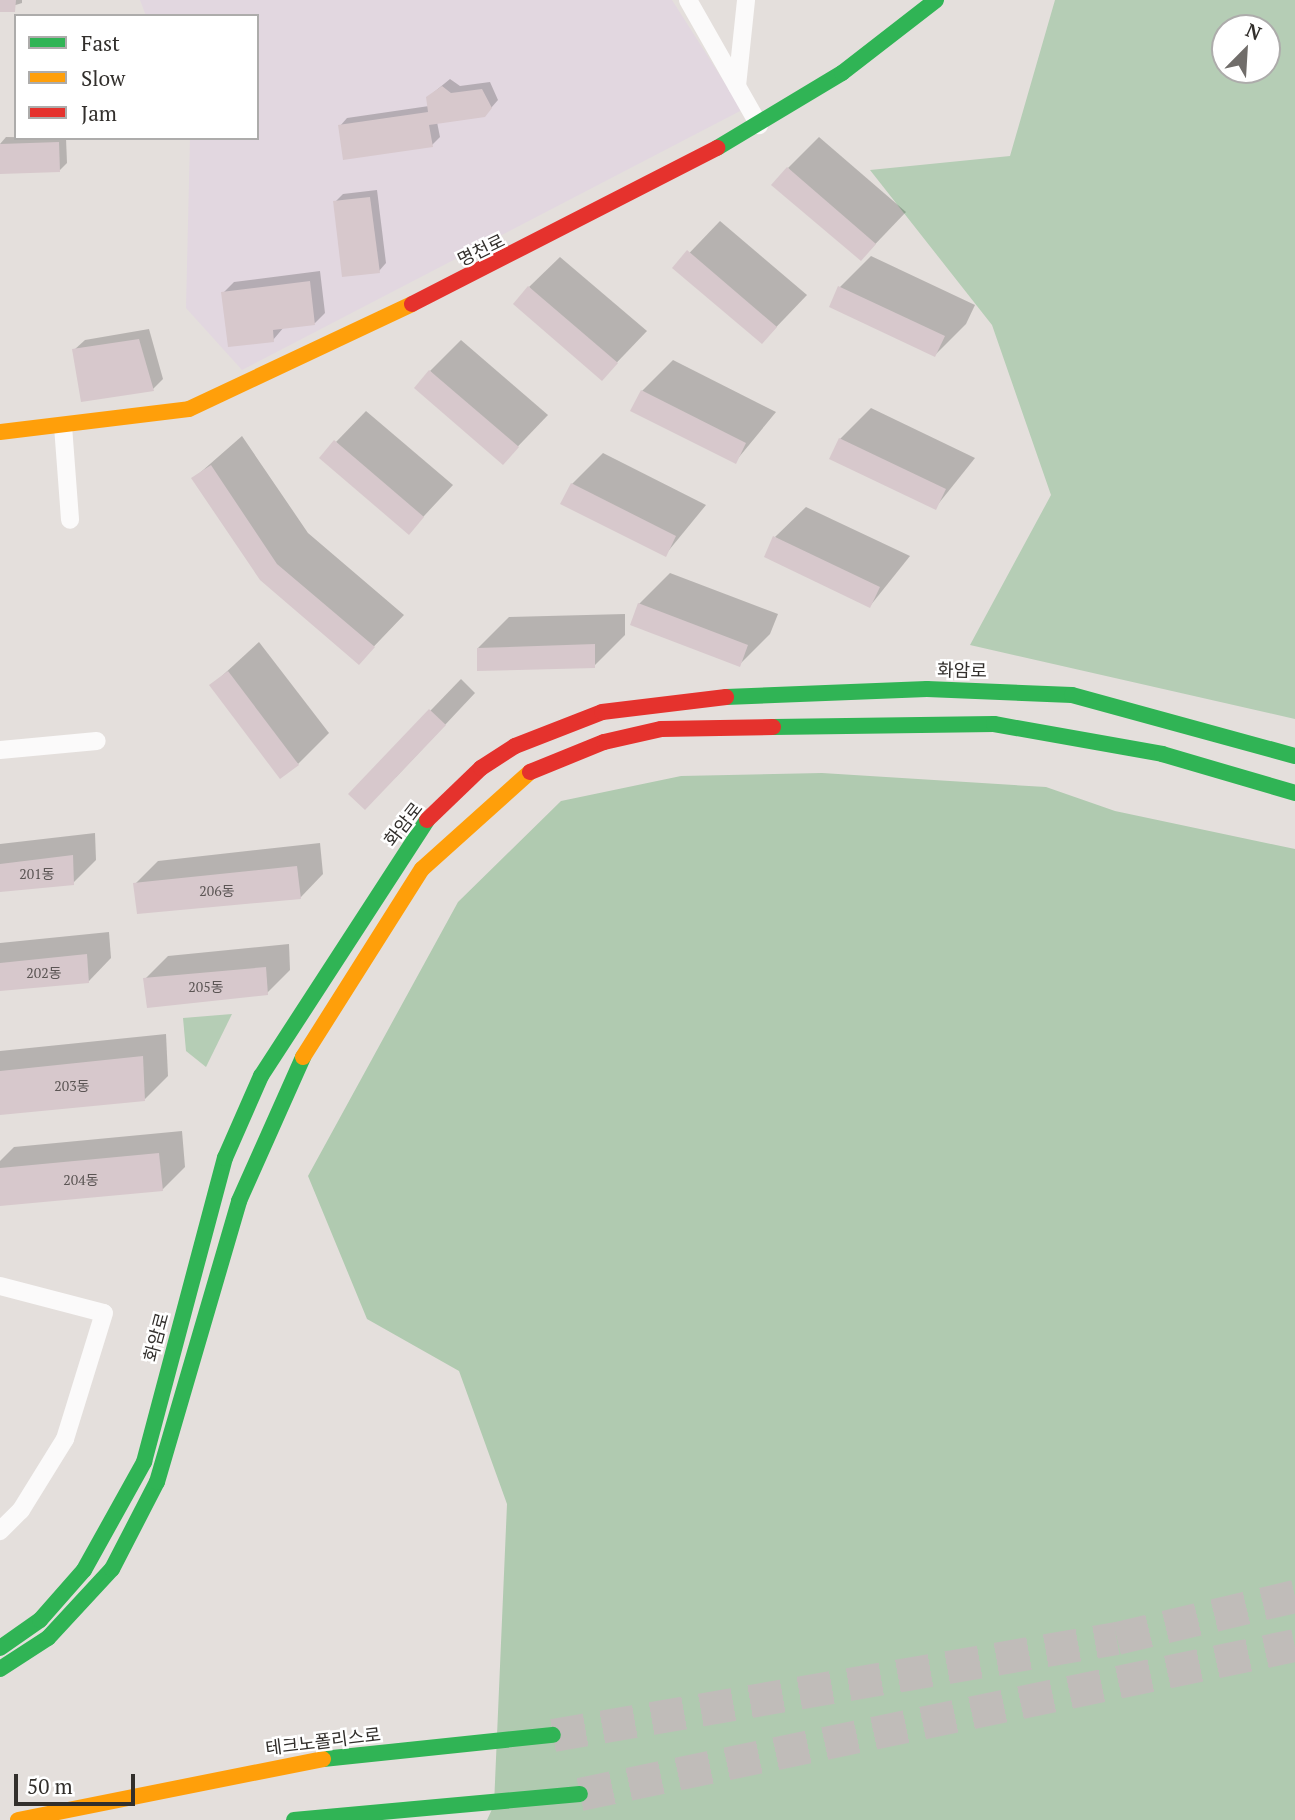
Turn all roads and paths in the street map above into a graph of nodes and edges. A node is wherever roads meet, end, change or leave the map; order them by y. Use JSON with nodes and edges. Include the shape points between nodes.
{"nodes":[{"id":1,"x":688,"y":0,"type":"edge"},
{"id":2,"x":746,"y":0,"type":"edge"},
{"id":3,"x":922,"y":0,"type":"edge"},
{"id":4,"x":936,"y":0,"type":"edge"},
{"id":5,"x":916,"y":19,"type":"junction"},
{"id":6,"x":737,"y":86,"type":"junction"},
{"id":7,"x":758,"y":125,"type":"junction"},
{"id":8,"x":63,"y":426,"type":"junction"},
{"id":9,"x":0,"y":432,"type":"edge"},
{"id":10,"x":70,"y":520,"type":"dead end"},
{"id":11,"x":97,"y":741,"type":"dead end"},
{"id":12,"x":0,"y":750,"type":"edge"},
{"id":13,"x":1295,"y":756,"type":"edge"},
{"id":14,"x":1295,"y":793,"type":"edge"},
{"id":15,"x":0,"y":1286,"type":"edge"},
{"id":16,"x":0,"y":1531,"type":"edge"},
{"id":17,"x":0,"y":1648,"type":"edge"},
{"id":18,"x":0,"y":1669,"type":"edge"},
{"id":19,"x":553,"y":1735,"type":"tunnel mouth"},
{"id":20,"x":580,"y":1794,"type":"tunnel mouth"},
{"id":21,"x":18,"y":1820,"type":"edge"},
{"id":22,"x":294,"y":1820,"type":"edge"}],
"edges":[{"from":1,"to":6,"type":"street"},
{"from":2,"to":6,"type":"street"},
{"from":3,"to":5,"type":"street"},
{"from":4,"to":5,"type":"main road","name":"명천로"},
{"from":5,"to":7,"type":"main road","name":"명천로"},
{"from":6,"to":7,"type":"street"},
{"from":7,"to":8,"type":"main road","name":"명천로","via":[[559,233],[229,393],[189,409]]},
{"from":8,"to":9,"type":"main road","name":"명천로"},
{"from":8,"to":10,"type":"street"},
{"from":11,"to":12,"type":"street"},
{"from":13,"to":17,"type":"main road","name":"화암로","via":[[1072,695],[927,689],[760,693],[602,712],[515,746],[481,768],[419,831],[261,1076],[225,1158],[145,1462],[84,1570],[40,1619]]},
{"from":14,"to":18,"type":"main road","via":[[1162,754],[994,724],[661,729],[604,742],[517,778],[422,869],[293,1072],[239,1201],[157,1482],[112,1569],[48,1637]]},
{"from":15,"to":16,"type":"street","via":[[104,1313],[65,1439]]},
{"from":19,"to":21,"type":"main road","name":"테크노폴리스로","via":[[279,1764]]},
{"from":20,"to":22,"type":"main road"}]}
